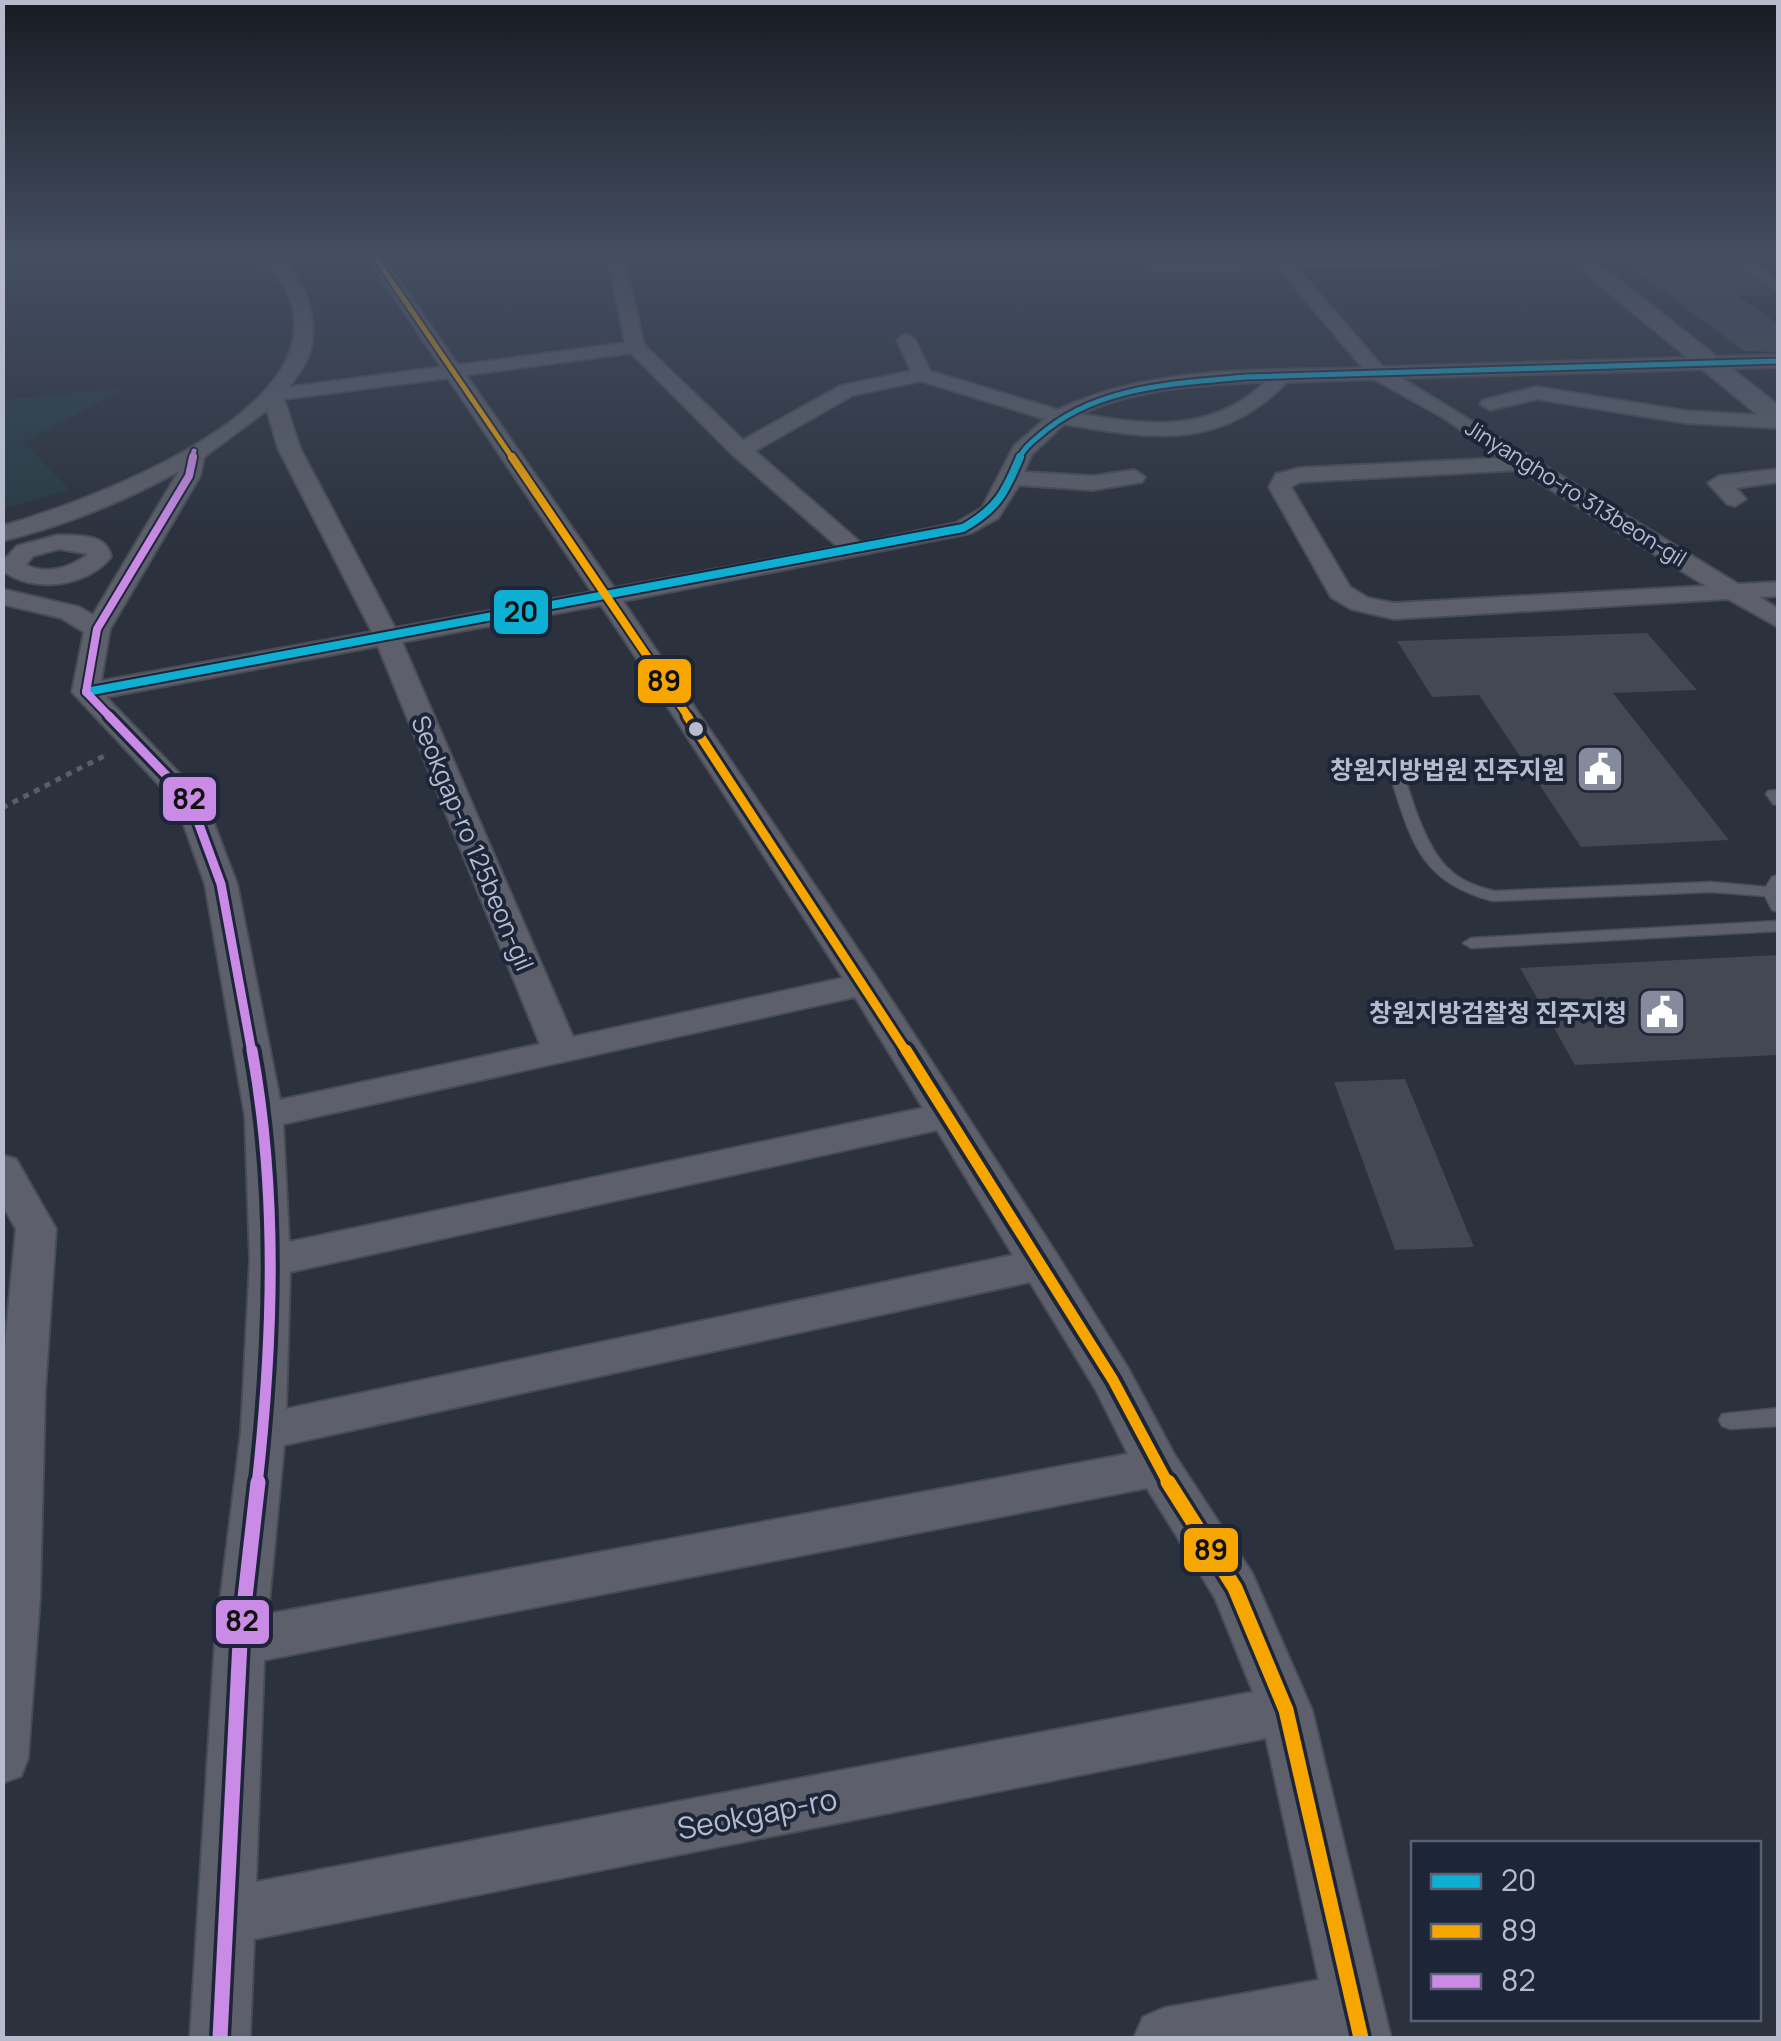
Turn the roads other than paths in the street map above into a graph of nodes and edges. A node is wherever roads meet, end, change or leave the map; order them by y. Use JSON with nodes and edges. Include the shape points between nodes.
{"nodes":[{"id":1,"x":300,"y":352,"type":"edge"},
{"id":2,"x":440,"y":352,"type":"edge"},
{"id":3,"x":598,"y":352,"type":"edge"},
{"id":4,"x":641,"y":352,"type":"edge"},
{"id":5,"x":912,"y":352,"type":"edge"},
{"id":6,"x":1360,"y":352,"type":"edge"},
{"id":7,"x":1562,"y":352,"type":"edge"},
{"id":8,"x":1697,"y":352,"type":"edge"},
{"id":9,"x":1778,"y":362,"type":"edge"},
{"id":10,"x":1712,"y":364,"type":"junction"},
{"id":11,"x":1576,"y":366,"type":"junction"},
{"id":12,"x":454,"y":372,"type":"junction"},
{"id":13,"x":1379,"y":374,"type":"junction"},
{"id":14,"x":922,"y":375,"type":"junction"},
{"id":15,"x":1282,"y":376,"type":"junction"},
{"id":16,"x":273,"y":395,"type":"junction"},
{"id":17,"x":1490,"y":404,"type":"dead end"},
{"id":18,"x":1060,"y":417,"type":"junction"},
{"id":19,"x":1778,"y":420,"type":"edge"},
{"id":20,"x":741,"y":450,"type":"junction"},
{"id":21,"x":194,"y":451,"type":"junction"},
{"id":22,"x":1524,"y":464,"type":"junction"},
{"id":23,"x":1778,"y":476,"type":"edge"},
{"id":24,"x":1134,"y":477,"type":"dead end"},
{"id":25,"x":1011,"y":478,"type":"junction"},
{"id":26,"x":1735,"y":498,"type":"dead end"},
{"id":27,"x":2,"y":534,"type":"edge"},
{"id":28,"x":80,"y":542,"type":"junction"},
{"id":29,"x":856,"y":552,"type":"junction"},
{"id":30,"x":8,"y":561,"type":"edge"},
{"id":31,"x":59,"y":575,"type":"junction"},
{"id":32,"x":1778,"y":588,"type":"edge"},
{"id":33,"x":1734,"y":590,"type":"junction"},
{"id":34,"x":2,"y":596,"type":"edge"},
{"id":35,"x":605,"y":596,"type":"junction"},
{"id":36,"x":1778,"y":619,"type":"edge"},
{"id":37,"x":83,"y":621,"type":"junction"},
{"id":38,"x":386,"y":635,"type":"junction"},
{"id":39,"x":86,"y":692,"type":"junction"},
{"id":40,"x":1394,"y":764,"type":"dead end"},
{"id":41,"x":1776,"y":893,"type":"edge"},
{"id":42,"x":1778,"y":926,"type":"edge"},
{"id":43,"x":1470,"y":943,"type":"dead end"},
{"id":44,"x":864,"y":984,"type":"junction"},
{"id":45,"x":561,"y":1051,"type":"junction"},
{"id":46,"x":264,"y":1116,"type":"junction"},
{"id":47,"x":946,"y":1116,"type":"junction"},
{"id":48,"x":2,"y":1168,"type":"edge"},
{"id":49,"x":270,"y":1261,"type":"junction"},
{"id":50,"x":1042,"y":1264,"type":"junction"},
{"id":51,"x":1778,"y":1417,"type":"edge"},
{"id":52,"x":1730,"y":1420,"type":"dead end"},
{"id":53,"x":263,"y":1432,"type":"junction"},
{"id":54,"x":1158,"y":1467,"type":"junction"},
{"id":55,"x":240,"y":1642,"type":"junction"},
{"id":56,"x":1286,"y":1710,"type":"junction"},
{"id":57,"x":2,"y":1758,"type":"edge"},
{"id":58,"x":228,"y":1916,"type":"junction"},
{"id":59,"x":1358,"y":2021,"type":"edge"},
{"id":60,"x":220,"y":2038,"type":"edge"},
{"id":61,"x":1164,"y":2038,"type":"edge"}],
"edges":[{"from":1,"to":16,"type":"street"},
{"from":2,"to":12,"type":"street"},
{"from":3,"to":12,"type":"street"},
{"from":4,"to":20,"type":"street"},
{"from":5,"to":14,"type":"street"},
{"from":6,"to":13,"type":"street"},
{"from":7,"to":11,"type":"street"},
{"from":8,"to":10,"type":"street"},
{"from":9,"to":10,"type":"street"},
{"from":10,"to":11,"type":"street"},
{"from":10,"to":19,"type":"street"},
{"from":11,"to":13,"type":"street"},
{"from":12,"to":16,"type":"street"},
{"from":12,"to":35,"type":"street"},
{"from":13,"to":15,"type":"street"},
{"from":13,"to":22,"type":"street","name":"Jinyangho-ro 313beon-gil"},
{"from":14,"to":18,"type":"street"},
{"from":14,"to":20,"type":"street","via":[[847,390]]},
{"from":15,"to":18,"type":"street","via":[[1172,384],[1097,398]]},
{"from":15,"to":18,"type":"street","via":[[1256,402],[1214,425],[1118,427]]},
{"from":16,"to":21,"type":"street"},
{"from":16,"to":38,"type":"street","name":"Seokgap-ro 125beon-gil","via":[[289,448]]},
{"from":17,"to":19,"type":"street","via":[[1537,393],[1686,417]]},
{"from":18,"to":25,"type":"street","via":[[1022,450]]},
{"from":20,"to":29,"type":"street"},
{"from":21,"to":27,"type":"street","via":[[77,512]]},
{"from":21,"to":28,"type":"street"},
{"from":21,"to":37,"type":"street","via":[[189,476]]},
{"from":22,"to":33,"type":"street","name":"Jinyangho-ro 313beon-gil"},
{"from":22,"to":33,"type":"street","via":[[1299,475],[1280,488],[1340,592],[1360,604],[1394,611]]},
{"from":23,"to":26,"type":"street","via":[[1718,483]]},
{"from":24,"to":25,"type":"street","via":[[1094,483]]},
{"from":25,"to":29,"type":"street","via":[[990,513],[962,528]]},
{"from":28,"to":30,"type":"street","via":[[35,548]]},
{"from":28,"to":31,"type":"street","via":[[97,547],[99,557]]},
{"from":29,"to":35,"type":"street"},
{"from":30,"to":31,"type":"street","via":[[22,574]]},
{"from":31,"to":37,"type":"street"},
{"from":32,"to":33,"type":"street"},
{"from":33,"to":36,"type":"street","name":"Jinyangho-ro 313beon-gil"},
{"from":34,"to":37,"type":"street"},
{"from":35,"to":38,"type":"street"},
{"from":35,"to":44,"type":"street"},
{"from":37,"to":39,"type":"street"},
{"from":38,"to":39,"type":"street"},
{"from":38,"to":45,"type":"street","name":"Seokgap-ro 125beon-gil"},
{"from":39,"to":46,"type":"street","via":[[190,800],[221,884]]},
{"from":40,"to":41,"type":"lane","via":[[1401,793],[1440,871],[1466,887],[1493,896],[1711,887]]},
{"from":42,"to":43,"type":"lane"},
{"from":44,"to":45,"type":"street"},
{"from":44,"to":47,"type":"street"},
{"from":45,"to":46,"type":"street"},
{"from":46,"to":49,"type":"street"},
{"from":47,"to":49,"type":"street"},
{"from":47,"to":50,"type":"street"},
{"from":48,"to":57,"type":"street","via":[[36,1230]]},
{"from":49,"to":53,"type":"street"},
{"from":50,"to":53,"type":"street"},
{"from":50,"to":54,"type":"street"},
{"from":51,"to":52,"type":"lane"},
{"from":53,"to":55,"type":"street"},
{"from":54,"to":55,"type":"street"},
{"from":54,"to":56,"type":"street","via":[[1234,1588]]},
{"from":55,"to":58,"type":"street"},
{"from":56,"to":58,"type":"street","name":"Seokgap-ro"},
{"from":56,"to":59,"type":"street"},
{"from":58,"to":60,"type":"street"},
{"from":59,"to":61,"type":"street"}]}
